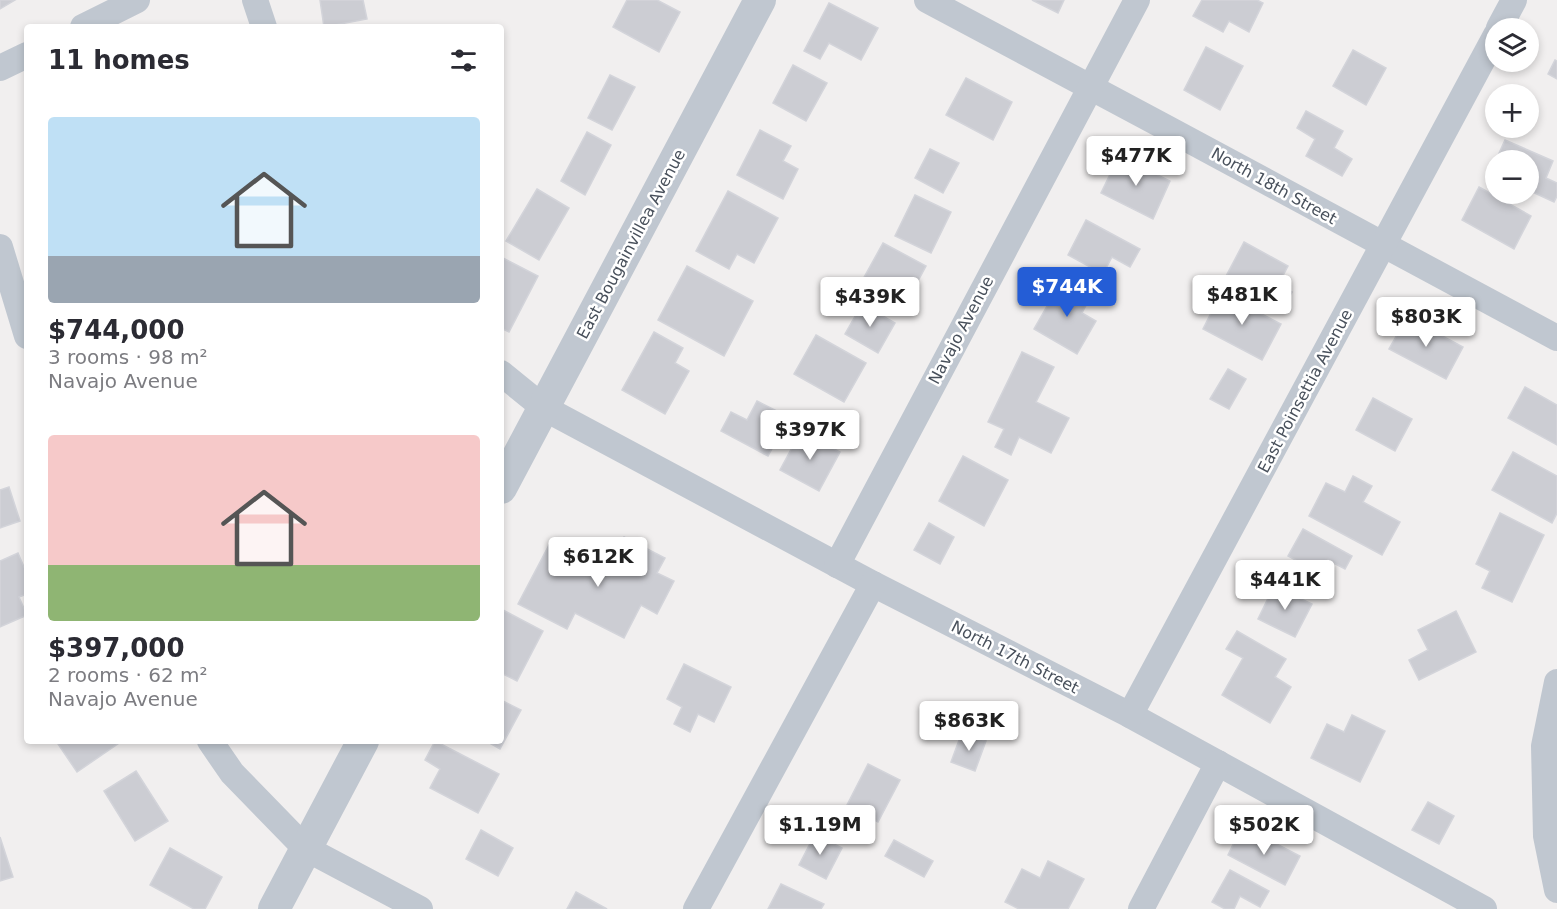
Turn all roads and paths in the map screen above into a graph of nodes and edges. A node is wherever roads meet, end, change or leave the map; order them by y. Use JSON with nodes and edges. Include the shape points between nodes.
{"nodes":[{"id":1,"x":137,"y":0,"type":"edge"},
{"id":2,"x":255,"y":0,"type":"edge"},
{"id":3,"x":760,"y":0,"type":"edge"},
{"id":4,"x":927,"y":0,"type":"edge"},
{"id":5,"x":1137,"y":0,"type":"edge"},
{"id":6,"x":1514,"y":0,"type":"edge"},
{"id":7,"x":1504,"y":18,"type":"edge"},
{"id":8,"x":89,"y":24,"type":"edge"},
{"id":9,"x":263,"y":24,"type":"edge"},
{"id":10,"x":1485,"y":55,"type":"edge"},
{"id":11,"x":24,"y":56,"type":"edge"},
{"id":12,"x":0,"y":68,"type":"edge"},
{"id":13,"x":1090,"y":86,"type":"junction"},
{"id":14,"x":1383,"y":245,"type":"junction"},
{"id":15,"x":0,"y":246,"type":"edge"},
{"id":16,"x":24,"y":326,"type":"edge"},
{"id":17,"x":1557,"y":338,"type":"edge"},
{"id":18,"x":504,"y":375,"type":"edge"},
{"id":19,"x":544,"y":408,"type":"junction"},
{"id":20,"x":504,"y":482,"type":"edge"},
{"id":21,"x":837,"y":565,"type":"junction"},
{"id":22,"x":873,"y":584,"type":"junction"},
{"id":23,"x":1557,"y":682,"type":"edge"},
{"id":24,"x":1130,"y":715,"type":"junction"},
{"id":25,"x":212,"y":744,"type":"edge"},
{"id":26,"x":361,"y":744,"type":"edge"},
{"id":27,"x":1218,"y":763,"type":"junction"},
{"id":28,"x":305,"y":848,"type":"junction"},
{"id":29,"x":1557,"y":890,"type":"edge"},
{"id":30,"x":274,"y":909,"type":"edge"},
{"id":31,"x":420,"y":909,"type":"edge"},
{"id":32,"x":696,"y":909,"type":"edge"},
{"id":33,"x":1141,"y":909,"type":"edge"},
{"id":34,"x":1484,"y":909,"type":"edge"}],
"edges":[{"from":1,"to":8,"type":"street"},
{"from":2,"to":9,"type":"street"},
{"from":3,"to":19,"type":"street","name":"East Bougainvillea Avenue"},
{"from":4,"to":13,"type":"street","name":"North 18th Street"},
{"from":5,"to":13,"type":"street","name":"Navajo Avenue"},
{"from":6,"to":7,"type":"street"},
{"from":10,"to":14,"type":"street","name":"East Poinsettia Avenue"},
{"from":11,"to":12,"type":"street"},
{"from":13,"to":14,"type":"street","name":"North 18th Street"},
{"from":13,"to":21,"type":"street","name":"Navajo Avenue"},
{"from":14,"to":17,"type":"street","name":"North 18th Street"},
{"from":14,"to":24,"type":"street","name":"East Poinsettia Avenue"},
{"from":15,"to":16,"type":"street"},
{"from":18,"to":19,"type":"street","name":"North 17th Street"},
{"from":19,"to":20,"type":"street","name":"East Bougainvillea Avenue"},
{"from":19,"to":21,"type":"street","name":"North 17th Street"},
{"from":21,"to":22,"type":"street","name":"North 17th Street"},
{"from":22,"to":24,"type":"street","name":"North 17th Street"},
{"from":22,"to":32,"type":"street"},
{"from":23,"to":29,"type":"street","via":[[1544,746],[1546,836]]},
{"from":24,"to":27,"type":"street","name":"North 17th Street"},
{"from":25,"to":28,"type":"street","via":[[232,773]]},
{"from":26,"to":28,"type":"street"},
{"from":27,"to":33,"type":"street"},
{"from":27,"to":34,"type":"street","name":"North 17th Street"},
{"from":28,"to":30,"type":"street"},
{"from":28,"to":31,"type":"street"}]}
